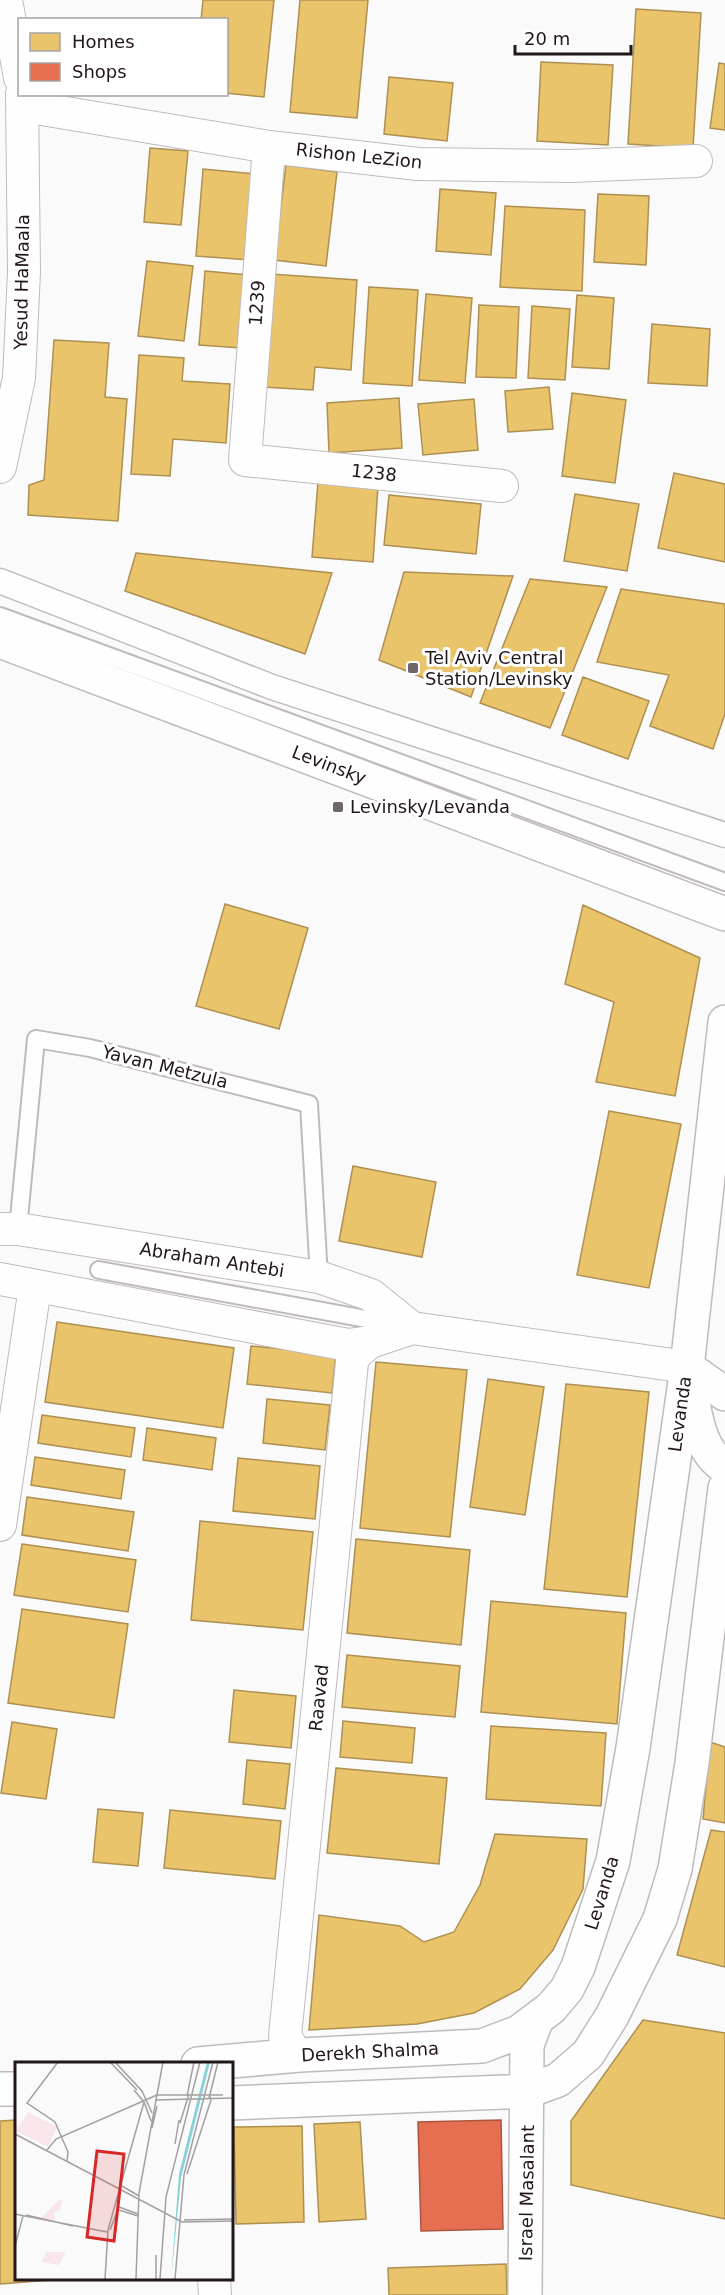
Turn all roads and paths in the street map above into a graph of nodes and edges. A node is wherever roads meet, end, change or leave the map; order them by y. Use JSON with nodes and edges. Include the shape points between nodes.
{"nodes":[{"id":1,"x":6,"y":0,"type":"edge"},
{"id":2,"x":18,"y":70,"type":"edge"},
{"id":3,"x":22,"y":96,"type":"edge"},
{"id":4,"x":36,"y":96,"type":"edge"},
{"id":5,"x":269,"y":147,"type":"junction"},
{"id":6,"x":696,"y":161,"type":"dead end"},
{"id":7,"x":245,"y":460,"type":"joint"},
{"id":8,"x":0,"y":467,"type":"edge"},
{"id":9,"x":502,"y":486,"type":"dead end"},
{"id":10,"x":0,"y":581,"type":"edge"},
{"id":11,"x":0,"y":616,"type":"edge"},
{"id":12,"x":0,"y":641,"type":"edge"},
{"id":13,"x":725,"y":836,"type":"edge"},
{"id":14,"x":725,"y":882,"type":"edge"},
{"id":15,"x":725,"y":914,"type":"edge"},
{"id":16,"x":725,"y":1022,"type":"edge"},
{"id":17,"x":9,"y":1229,"type":"edge"},
{"id":18,"x":99,"y":1270,"type":"dead end"},
{"id":19,"x":319,"y":1277,"type":"junction"},
{"id":20,"x":0,"y":1279,"type":"edge"},
{"id":21,"x":35,"y":1287,"type":"junction"},
{"id":22,"x":412,"y":1328,"type":"junction"},
{"id":23,"x":370,"y":1342,"type":"junction"},
{"id":24,"x":687,"y":1367,"type":"junction"},
{"id":25,"x":725,"y":1394,"type":"edge"},
{"id":26,"x":725,"y":1467,"type":"edge"},
{"id":27,"x":725,"y":1488,"type":"edge"},
{"id":28,"x":0,"y":1525,"type":"edge"},
{"id":29,"x":720,"y":1560,"type":"edge"},
{"id":30,"x":536,"y":2020,"type":"junction"},
{"id":31,"x":300,"y":2055,"type":"junction"},
{"id":32,"x":221,"y":2062,"type":"edge"},
{"id":33,"x":528,"y":2091,"type":"junction"},
{"id":34,"x":232,"y":2103,"type":"edge"},
{"id":35,"x":525,"y":2295,"type":"edge"}],
"edges":[{"from":1,"to":2,"type":"street","name":"Yesud HaMaala"},
{"from":3,"to":8,"type":"street","name":"Yesud HaMaala","via":[[24,272],[20,378]]},
{"from":4,"to":5,"type":"street","name":"Rishon LeZion"},
{"from":5,"to":6,"type":"street","name":"Rishon LeZion","via":[[418,164],[570,166]]},
{"from":5,"to":7,"type":"street","name":"1239"},
{"from":7,"to":9,"type":"street","name":"1238"},
{"from":10,"to":13,"type":"street","via":[[272,687]]},
{"from":11,"to":14,"type":"lane"},
{"from":12,"to":15,"type":"street","name":"Levinsky"},
{"from":16,"to":24,"type":"street","name":"Levanda"},
{"from":17,"to":19,"type":"street","name":"Abraham Antebi"},
{"from":17,"to":19,"type":"lane","name":"Yavan Metzula","via":[[36,1039],[90,1048],[309,1104]]},
{"from":18,"to":22,"type":"lane"},
{"from":19,"to":22,"type":"street","name":"Abraham Antebi","via":[[371,1295]]},
{"from":20,"to":21,"type":"street"},
{"from":21,"to":23,"type":"street","via":[[348,1345]]},
{"from":21,"to":28,"type":"street"},
{"from":22,"to":23,"type":"street"},
{"from":22,"to":24,"type":"street"},
{"from":23,"to":31,"type":"street","name":"Raavad","via":[[352,1362],[285,2036]]},
{"from":24,"to":25,"type":"street"},
{"from":24,"to":26,"type":"street","via":[[696,1420],[705,1443]]},
{"from":24,"to":30,"type":"street","name":"Levanda","via":[[633,1748],[613,1861],[578,1967],[567,1989]]},
{"from":27,"to":29,"type":"street"},
{"from":29,"to":33,"type":"street","via":[[675,1869],[660,1918],[612,2016],[588,2054],[558,2080]]},
{"from":30,"to":31,"type":"street","name":"Derekh Shalma","via":[[511,2036],[482,2046]]},
{"from":30,"to":33,"type":"street","name":"Levanda","via":[[527,2045]]},
{"from":31,"to":32,"type":"street","name":"Derekh Shalma"},
{"from":33,"to":34,"type":"street"},
{"from":33,"to":35,"type":"street","name":"Israel Masalant"}]}
